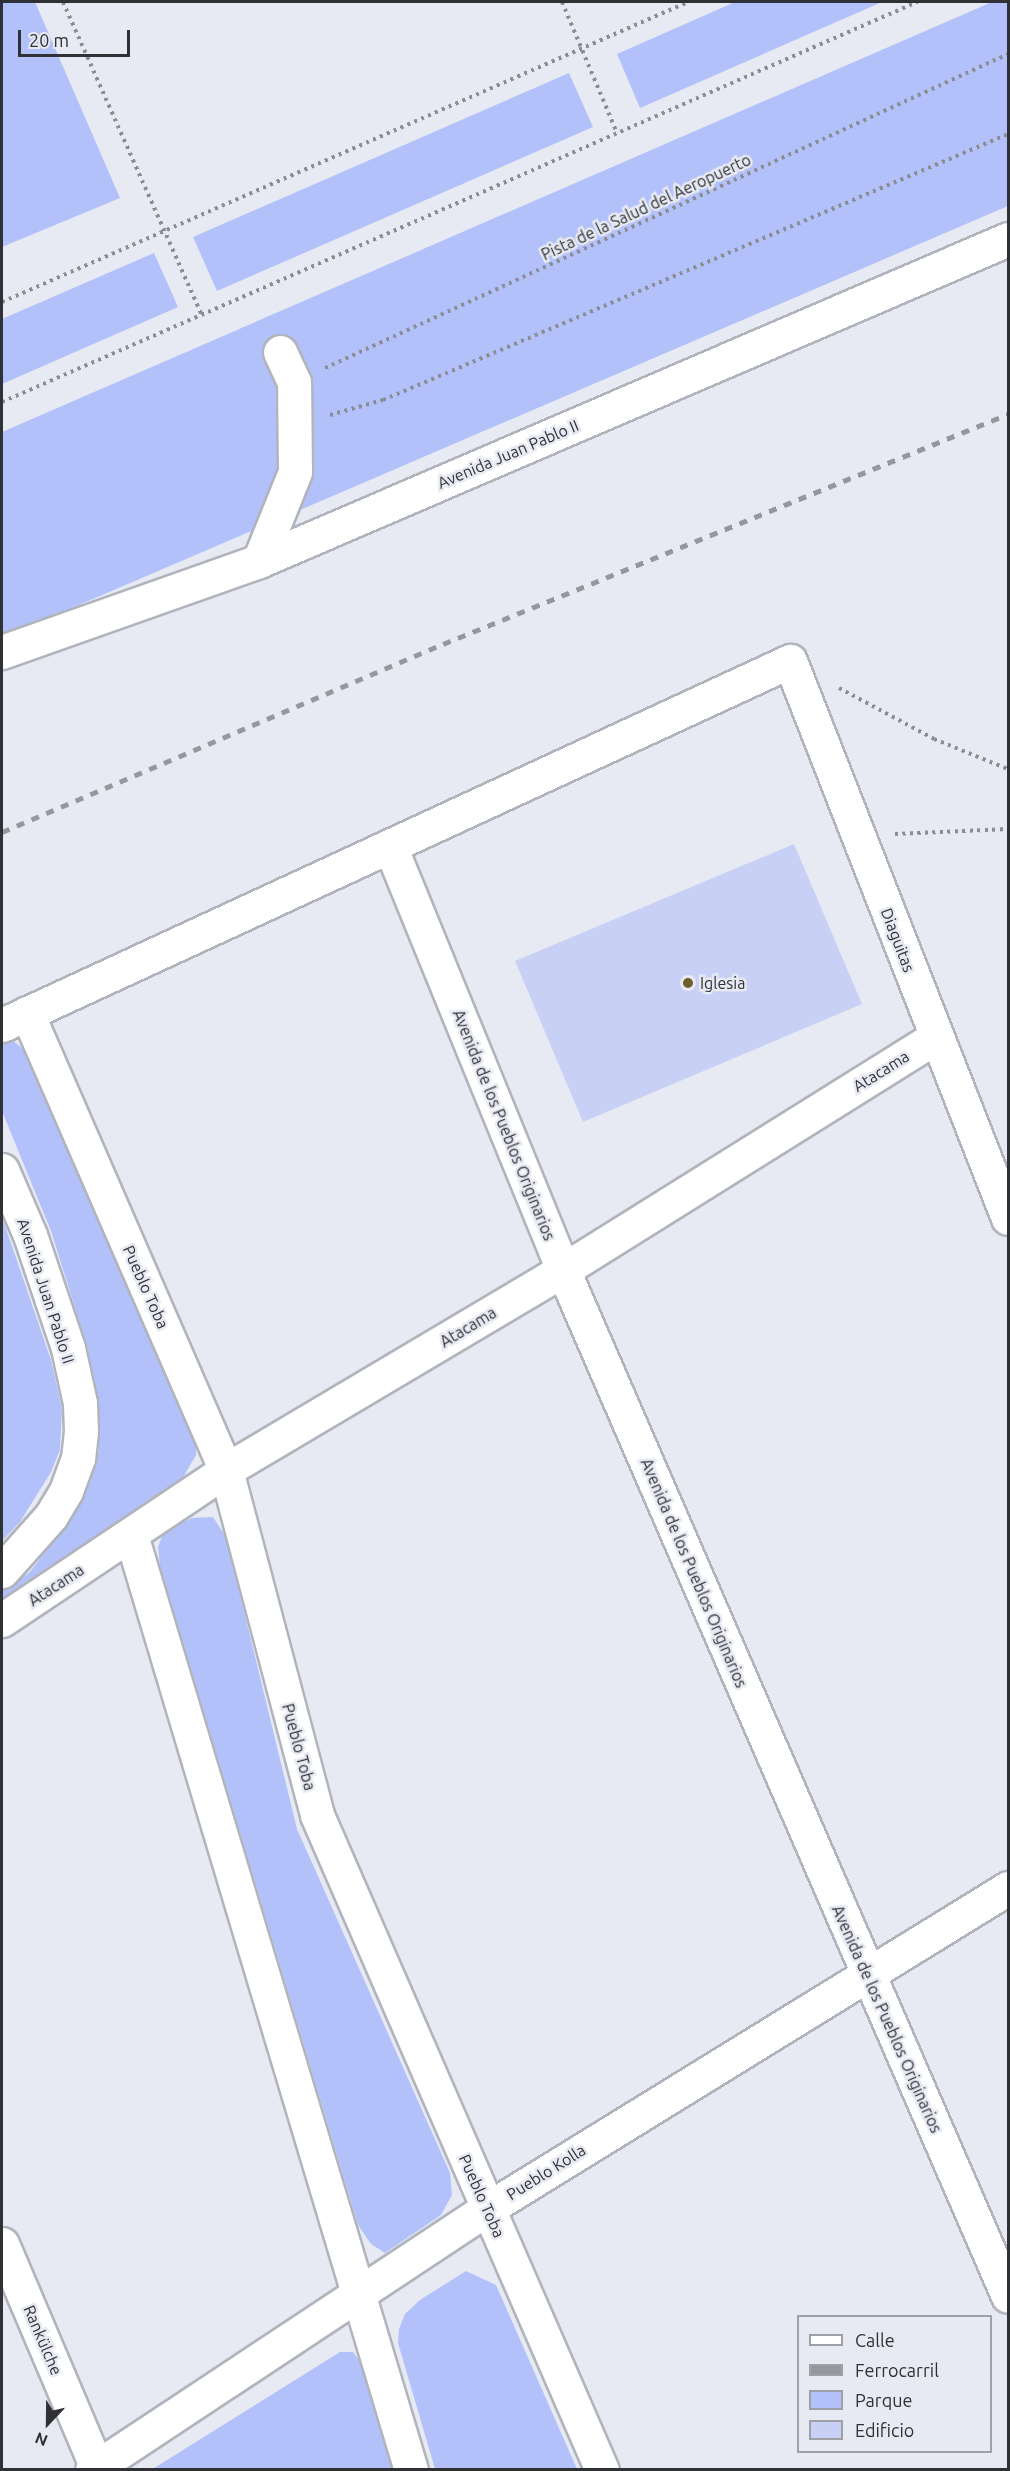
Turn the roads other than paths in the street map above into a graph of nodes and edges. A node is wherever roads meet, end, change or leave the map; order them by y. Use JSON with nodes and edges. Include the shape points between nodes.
{"nodes":[{"id":1,"x":1008,"y":239,"type":"edge"},
{"id":2,"x":280,"y":352,"type":"dead end"},
{"id":3,"x":259,"y":561,"type":"junction"},
{"id":4,"x":2,"y":652,"type":"edge"},
{"id":5,"x":390,"y":846,"type":"junction"},
{"id":6,"x":14,"y":1019,"type":"edge"},
{"id":7,"x":936,"y":1037,"type":"junction"},
{"id":8,"x":2,"y":1170,"type":"edge"},
{"id":9,"x":1008,"y":1218,"type":"edge"},
{"id":10,"x":563,"y":1270,"type":"junction"},
{"id":11,"x":226,"y":1470,"type":"junction"},
{"id":12,"x":132,"y":1535,"type":"junction"},
{"id":13,"x":2,"y":1571,"type":"edge"},
{"id":14,"x":2,"y":1620,"type":"edge"},
{"id":15,"x":1008,"y":1888,"type":"edge"},
{"id":16,"x":867,"y":1974,"type":"junction"},
{"id":17,"x":487,"y":2209,"type":"junction"},
{"id":18,"x":2,"y":2244,"type":"edge"},
{"id":19,"x":359,"y":2292,"type":"junction"},
{"id":20,"x":1008,"y":2296,"type":"edge"},
{"id":21,"x":96,"y":2468,"type":"edge"},
{"id":22,"x":411,"y":2469,"type":"edge"},
{"id":23,"x":602,"y":2469,"type":"edge"}],
"edges":[{"from":1,"to":3,"type":"street","name":"Avenida Juan Pablo II"},
{"from":2,"to":3,"type":"street","via":[[294,382],[295,472]]},
{"from":3,"to":4,"type":"street","name":"Avenida Juan Pablo II"},
{"from":5,"to":6,"type":"street"},
{"from":5,"to":7,"type":"street","name":"Diaguitas","via":[[790,662]]},
{"from":5,"to":10,"type":"street","name":"Avenida de los Pueblos Originarios"},
{"from":6,"to":11,"type":"street","name":"Pueblo Toba"},
{"from":7,"to":9,"type":"street","name":"Diaguitas"},
{"from":7,"to":10,"type":"street","name":"Atacama"},
{"from":8,"to":13,"type":"street","name":"Avenida Juan Pablo II","via":[[30,1235],[68,1348],[80,1403],[81,1431],[78,1458],[66,1491],[51,1516]]},
{"from":10,"to":11,"type":"street","name":"Atacama"},
{"from":10,"to":16,"type":"street","name":"Avenida de los Pueblos Originarios"},
{"from":11,"to":12,"type":"street","name":"Atacama"},
{"from":11,"to":17,"type":"street","name":"Pueblo Toba","via":[[316,1815]]},
{"from":12,"to":14,"type":"street","name":"Atacama"},
{"from":12,"to":19,"type":"street"},
{"from":15,"to":16,"type":"street","name":"Pueblo Kolla"},
{"from":16,"to":17,"type":"street","name":"Pueblo Kolla"},
{"from":16,"to":20,"type":"street","name":"Avenida de los Pueblos Originarios"},
{"from":17,"to":19,"type":"street","name":"Pueblo Kolla"},
{"from":17,"to":23,"type":"street","name":"Pueblo Toba"},
{"from":18,"to":21,"type":"street","name":"Rankülche"},
{"from":19,"to":21,"type":"street","name":"Pueblo Kolla"},
{"from":19,"to":22,"type":"street"}]}
